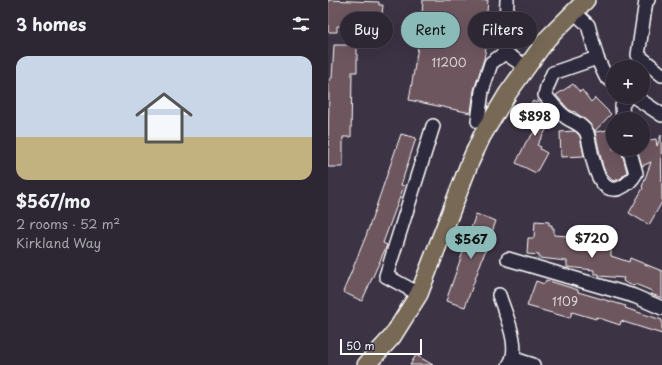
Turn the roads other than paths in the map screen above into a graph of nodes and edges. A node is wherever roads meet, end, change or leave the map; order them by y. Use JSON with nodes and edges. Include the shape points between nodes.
{"nodes":[{"id":1,"x":506,"y":0,"type":"edge"},
{"id":2,"x":586,"y":0,"type":"edge"},
{"id":3,"x":648,"y":0,"type":"edge"},
{"id":4,"x":573,"y":12,"type":"junction"},
{"id":5,"x":504,"y":53,"type":"junction"},
{"id":6,"x":598,"y":58,"type":"junction"},
{"id":7,"x":526,"y":68,"type":"junction"},
{"id":8,"x":662,"y":76,"type":"edge"},
{"id":9,"x":606,"y":77,"type":"edge"},
{"id":10,"x":646,"y":104,"type":"edge"},
{"id":11,"x":662,"y":115,"type":"edge"},
{"id":12,"x":478,"y":122,"type":"dead end"},
{"id":13,"x":433,"y":126,"type":"dead end"},
{"id":14,"x":631,"y":156,"type":"edge"},
{"id":15,"x":508,"y":259,"type":"dead end"},
{"id":16,"x":419,"y":294,"type":"junction"},
{"id":17,"x":499,"y":295,"type":"dead end"},
{"id":18,"x":662,"y":308,"type":"edge"},
{"id":19,"x":511,"y":362,"type":"edge"},
{"id":20,"x":366,"y":365,"type":"edge"},
{"id":21,"x":533,"y":365,"type":"edge"}],
"edges":[{"from":1,"to":5,"type":"street"},
{"from":2,"to":4,"type":"main road"},
{"from":3,"to":8,"type":"street","via":[[638,55]]},
{"from":4,"to":6,"type":"street","via":[[588,25]]},
{"from":4,"to":7,"type":"main road","via":[[547,39]]},
{"from":5,"to":7,"type":"street"},
{"from":5,"to":12,"type":"street","via":[[491,63],[482,92]]},
{"from":6,"to":9,"type":"street"},
{"from":6,"to":14,"type":"street","via":[[554,74],[545,95],[567,118],[584,127],[598,177],[606,186],[617,189],[632,180],[636,173]]},
{"from":7,"to":16,"type":"main road","via":[[482,136]]},
{"from":10,"to":11,"type":"street"},
{"from":13,"to":16,"type":"street","via":[[386,276]]},
{"from":15,"to":18,"type":"street","via":[[634,296]]},
{"from":16,"to":20,"type":"main road","via":[[392,337]]},
{"from":17,"to":19,"type":"street","via":[[513,338]]},
{"from":19,"to":21,"type":"street"}]}
